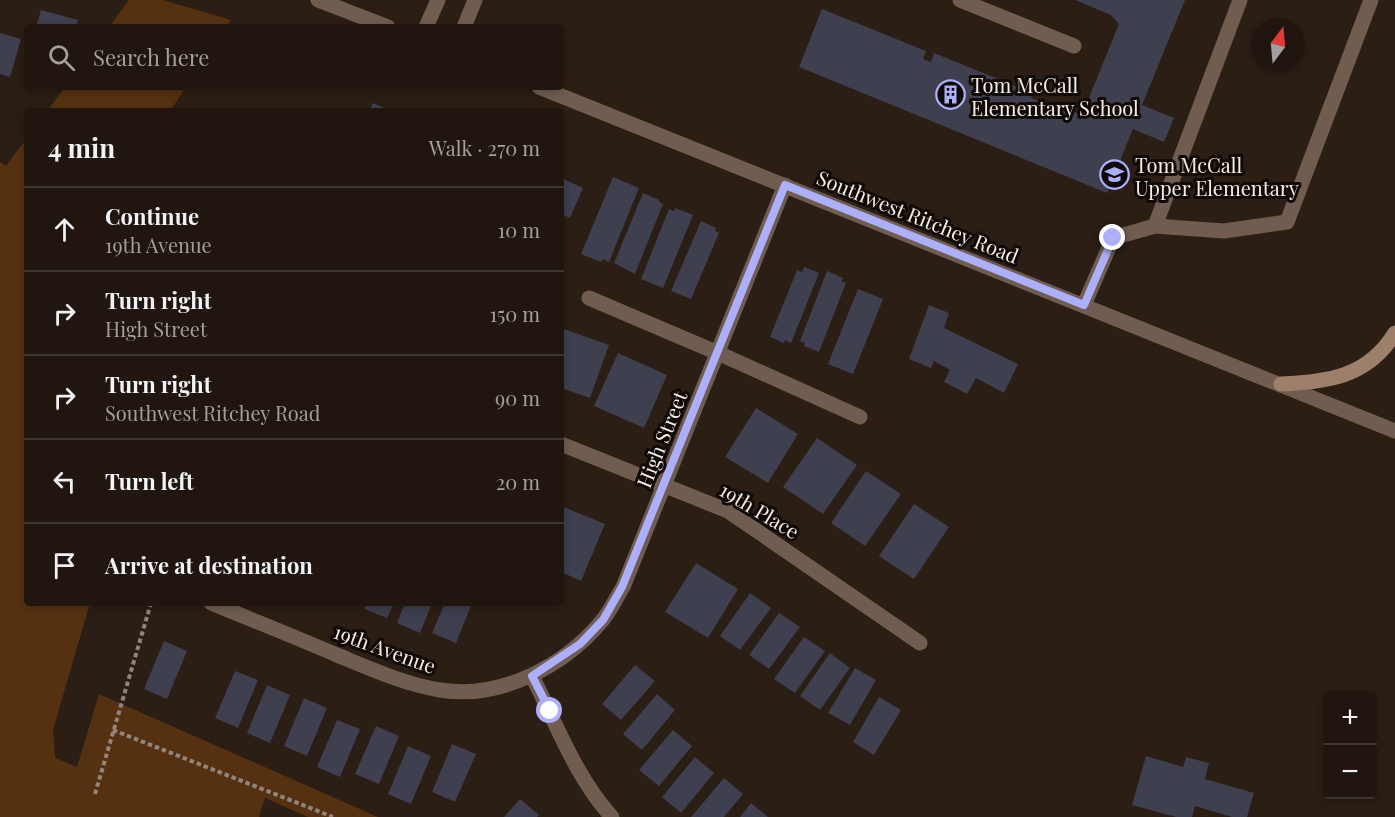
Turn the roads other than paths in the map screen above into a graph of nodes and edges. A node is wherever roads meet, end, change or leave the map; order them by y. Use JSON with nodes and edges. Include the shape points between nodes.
{"nodes":[{"id":1,"x":318,"y":0,"type":"edge"},
{"id":2,"x":438,"y":0,"type":"edge"},
{"id":3,"x":475,"y":0,"type":"edge"},
{"id":4,"x":960,"y":0,"type":"edge"},
{"id":5,"x":1240,"y":0,"type":"edge"},
{"id":6,"x":1371,"y":0,"type":"edge"},
{"id":7,"x":380,"y":24,"type":"edge"},
{"id":8,"x":427,"y":24,"type":"edge"},
{"id":9,"x":465,"y":24,"type":"edge"},
{"id":10,"x":1074,"y":46,"type":"dead end"},
{"id":11,"x":546,"y":90,"type":"edge"},
{"id":12,"x":785,"y":185,"type":"junction"},
{"id":13,"x":1155,"y":226,"type":"junction"},
{"id":14,"x":589,"y":298,"type":"dead end"},
{"id":15,"x":1084,"y":305,"type":"junction"},
{"id":16,"x":1395,"y":333,"type":"edge"},
{"id":17,"x":718,"y":353,"type":"junction"},
{"id":18,"x":1281,"y":384,"type":"junction"},
{"id":19,"x":860,"y":417,"type":"dead end"},
{"id":20,"x":1395,"y":431,"type":"edge"},
{"id":21,"x":564,"y":445,"type":"edge"},
{"id":22,"x":664,"y":485,"type":"junction"},
{"id":23,"x":218,"y":606,"type":"edge"},
{"id":24,"x":920,"y":643,"type":"dead end"},
{"id":25,"x":532,"y":676,"type":"junction"},
{"id":26,"x":612,"y":817,"type":"edge"}],
"edges":[{"from":1,"to":7,"type":"street"},
{"from":2,"to":8,"type":"street"},
{"from":3,"to":9,"type":"street"},
{"from":4,"to":10,"type":"street"},
{"from":5,"to":13,"type":"street"},
{"from":6,"to":13,"type":"street","via":[[1287,222],[1224,231]]},
{"from":11,"to":12,"type":"street","name":"Southwest Ritchey Road"},
{"from":12,"to":15,"type":"street","name":"Southwest Ritchey Road"},
{"from":12,"to":17,"type":"street","name":"High Street"},
{"from":13,"to":15,"type":"street","via":[[1113,238]]},
{"from":14,"to":17,"type":"street"},
{"from":15,"to":18,"type":"street","name":"Southwest Ritchey Road"},
{"from":16,"to":18,"type":"main road","via":[[1383,350],[1342,377]]},
{"from":17,"to":19,"type":"street"},
{"from":17,"to":22,"type":"street","name":"High Street"},
{"from":18,"to":20,"type":"street","name":"Southwest Ritchey Road"},
{"from":21,"to":22,"type":"street","name":"19th Place"},
{"from":22,"to":24,"type":"street","name":"19th Place","via":[[749,525]]},
{"from":22,"to":25,"type":"street","name":"High Street","via":[[622,587],[603,620],[580,644]]},
{"from":23,"to":25,"type":"street","name":"19th Avenue","via":[[401,681],[442,690],[480,692]]},
{"from":25,"to":26,"type":"street","via":[[579,769]]}]}
